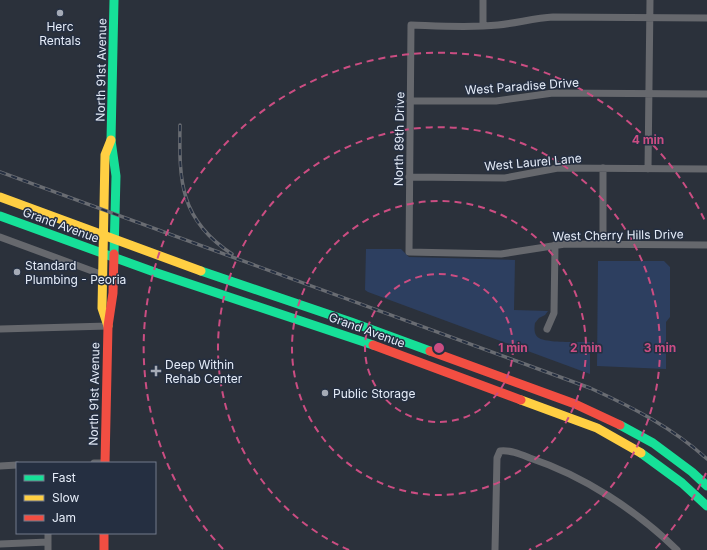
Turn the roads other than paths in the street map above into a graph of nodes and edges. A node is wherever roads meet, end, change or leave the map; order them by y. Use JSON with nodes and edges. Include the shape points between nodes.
{"nodes":[{"id":1,"x":114,"y":0,"type":"edge"},
{"id":2,"x":483,"y":0,"type":"edge"},
{"id":3,"x":650,"y":0,"type":"edge"},
{"id":4,"x":650,"y":18,"type":"junction"},
{"id":5,"x":707,"y":18,"type":"edge"},
{"id":6,"x":483,"y":26,"type":"junction"},
{"id":7,"x":649,"y":94,"type":"junction"},
{"id":8,"x":707,"y":94,"type":"edge"},
{"id":9,"x":410,"y":101,"type":"junction"},
{"id":10,"x":111,"y":140,"type":"junction"},
{"id":11,"x":603,"y":168,"type":"junction"},
{"id":12,"x":648,"y":169,"type":"junction"},
{"id":13,"x":707,"y":169,"type":"edge"},
{"id":14,"x":410,"y":177,"type":"junction"},
{"id":15,"x":0,"y":196,"type":"edge"},
{"id":16,"x":0,"y":216,"type":"edge"},
{"id":17,"x":104,"y":234,"type":"junction"},
{"id":18,"x":0,"y":237,"type":"edge"},
{"id":19,"x":114,"y":238,"type":"junction"},
{"id":20,"x":603,"y":244,"type":"junction"},
{"id":21,"x":555,"y":245,"type":"junction"},
{"id":22,"x":707,"y":245,"type":"edge"},
{"id":23,"x":409,"y":252,"type":"joint"},
{"id":24,"x":103,"y":253,"type":"junction"},
{"id":25,"x":114,"y":257,"type":"junction"},
{"id":26,"x":103,"y":275,"type":"junction"},
{"id":27,"x":350,"y":322,"type":"junction"},
{"id":28,"x":108,"y":326,"type":"junction"},
{"id":29,"x":0,"y":329,"type":"edge"},
{"id":30,"x":547,"y":329,"type":"dead end"},
{"id":31,"x":346,"y":335,"type":"junction"},
{"id":32,"x":458,"y":361,"type":"junction"},
{"id":33,"x":454,"y":374,"type":"junction"},
{"id":34,"x":105,"y":462,"type":"edge"},
{"id":35,"x":16,"y":465,"type":"edge"},
{"id":36,"x":0,"y":466,"type":"edge"},
{"id":37,"x":707,"y":486,"type":"edge"},
{"id":38,"x":707,"y":506,"type":"edge"},
{"id":39,"x":48,"y":534,"type":"edge"},
{"id":40,"x":104,"y":534,"type":"edge"},
{"id":41,"x":48,"y":542,"type":"junction"},
{"id":42,"x":0,"y":544,"type":"edge"},
{"id":43,"x":48,"y":550,"type":"edge"},
{"id":44,"x":104,"y":550,"type":"edge"},
{"id":45,"x":495,"y":550,"type":"edge"},
{"id":46,"x":677,"y":550,"type":"edge"}],
"edges":[{"from":1,"to":10,"type":"main road","name":"North 91st Avenue"},
{"from":2,"to":6,"type":"street"},
{"from":3,"to":4,"type":"street"},
{"from":4,"to":5,"type":"street"},
{"from":4,"to":6,"type":"street","via":[[553,17]]},
{"from":4,"to":7,"type":"street"},
{"from":6,"to":9,"type":"street","name":"North 89th Drive","via":[[411,26]]},
{"from":7,"to":8,"type":"street","name":"West Paradise Drive"},
{"from":7,"to":9,"type":"street","name":"West Paradise Drive","via":[[553,93],[496,101]]},
{"from":7,"to":12,"type":"street"},
{"from":9,"to":14,"type":"street","name":"North 89th Drive"},
{"from":10,"to":17,"type":"main road","name":"North 91st Avenue","via":[[105,155]]},
{"from":10,"to":19,"type":"main road","name":"North 91st Avenue","via":[[115,155]]},
{"from":11,"to":12,"type":"street","name":"West Laurel Lane"},
{"from":11,"to":14,"type":"street","name":"West Laurel Lane","via":[[558,168],[505,178]]},
{"from":11,"to":20,"type":"street"},
{"from":12,"to":13,"type":"street","name":"West Laurel Lane"},
{"from":14,"to":23,"type":"street","name":"North 89th Drive"},
{"from":15,"to":17,"type":"main road","name":"Grand Avenue"},
{"from":16,"to":24,"type":"main road","name":"Grand Avenue"},
{"from":17,"to":19,"type":"main road","name":"Grand Avenue"},
{"from":17,"to":24,"type":"main road","name":"North 91st Avenue"},
{"from":18,"to":26,"type":"street"},
{"from":19,"to":25,"type":"main road","name":"North 91st Avenue"},
{"from":19,"to":27,"type":"main road","name":"Grand Avenue"},
{"from":20,"to":21,"type":"street","name":"West Cherry Hills Drive"},
{"from":20,"to":22,"type":"street","name":"West Cherry Hills Drive"},
{"from":21,"to":23,"type":"street","name":"West Cherry Hills Drive","via":[[501,254]]},
{"from":21,"to":30,"type":"street","via":[[554,313]]},
{"from":24,"to":25,"type":"main road","name":"Grand Avenue"},
{"from":24,"to":26,"type":"main road","name":"North 91st Avenue"},
{"from":25,"to":28,"type":"main road","name":"North 91st Avenue","via":[[112,307]]},
{"from":25,"to":31,"type":"main road","name":"Grand Avenue"},
{"from":26,"to":28,"type":"main road","name":"North 91st Avenue","via":[[102,308]]},
{"from":27,"to":31,"type":"main road"},
{"from":27,"to":32,"type":"main road","name":"Grand Avenue"},
{"from":28,"to":29,"type":"street"},
{"from":28,"to":34,"type":"main road","name":"North 91st Avenue"},
{"from":31,"to":33,"type":"main road","name":"Grand Avenue"},
{"from":32,"to":33,"type":"main road"},
{"from":32,"to":37,"type":"main road","name":"Grand Avenue","via":[[575,404],[613,421],[653,443]]},
{"from":33,"to":38,"type":"main road","name":"Grand Avenue","via":[[597,428],[665,468]]},
{"from":35,"to":36,"type":"street"},
{"from":39,"to":41,"type":"street"},
{"from":40,"to":44,"type":"main road"},
{"from":41,"to":42,"type":"street"},
{"from":41,"to":43,"type":"street"},
{"from":45,"to":46,"type":"street","via":[[497,458],[500,451],[508,450],[541,462],[587,484],[655,530]]}]}
